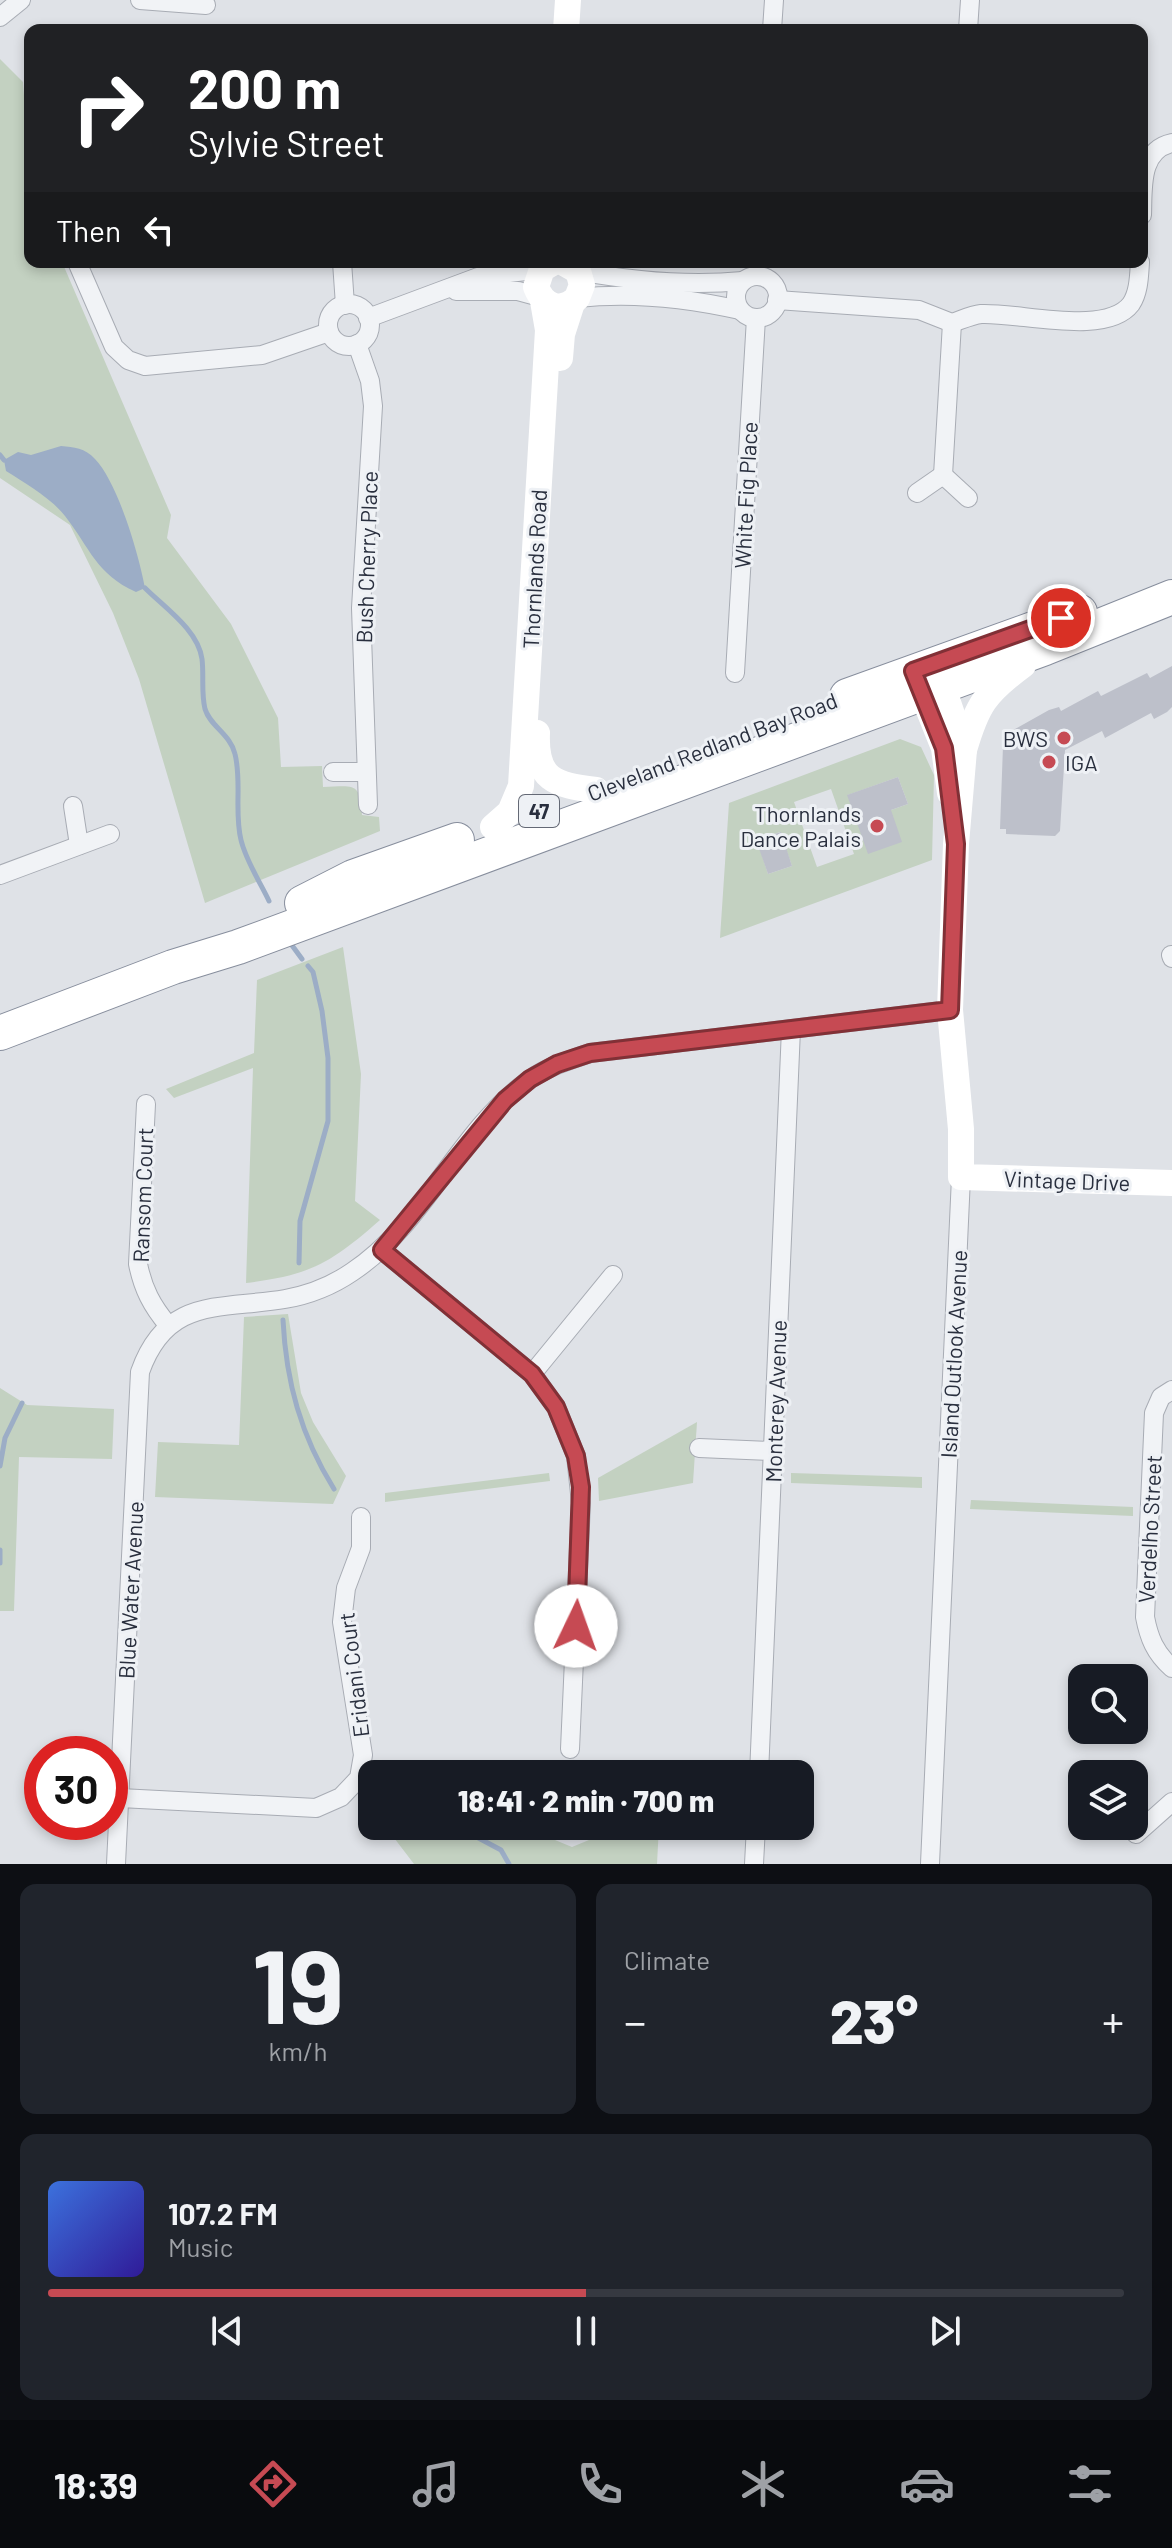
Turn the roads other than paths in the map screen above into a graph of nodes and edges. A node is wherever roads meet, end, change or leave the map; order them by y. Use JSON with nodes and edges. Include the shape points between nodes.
{"nodes":[{"id":1,"x":21,"y":0,"type":"edge"},
{"id":2,"x":140,"y":0,"type":"edge"},
{"id":3,"x":568,"y":0,"type":"edge"},
{"id":4,"x":582,"y":0,"type":"edge"},
{"id":5,"x":774,"y":0,"type":"edge"},
{"id":6,"x":970,"y":0,"type":"edge"},
{"id":7,"x":206,"y":5,"type":"dead end"},
{"id":8,"x":0,"y":17,"type":"edge"},
{"id":9,"x":566,"y":24,"type":"edge"},
{"id":10,"x":580,"y":24,"type":"edge"},
{"id":11,"x":772,"y":24,"type":"edge"},
{"id":12,"x":968,"y":24,"type":"edge"},
{"id":13,"x":1172,"y":143,"type":"edge"},
{"id":14,"x":1148,"y":162,"type":"edge"},
{"id":15,"x":80,"y":268,"type":"edge"},
{"id":16,"x":342,"y":268,"type":"edge"},
{"id":17,"x":539,"y":268,"type":"edge"},
{"id":18,"x":556,"y":268,"type":"edge"},
{"id":19,"x":562,"y":268,"type":"edge"},
{"id":20,"x":572,"y":268,"type":"edge"},
{"id":21,"x":1140,"y":268,"type":"edge"},
{"id":22,"x":754,"y":273,"type":"edge"},
{"id":23,"x":441,"y":292,"type":"junction"},
{"id":24,"x":541,"y":299,"type":"junction"},
{"id":25,"x":777,"y":300,"type":"junction"},
{"id":26,"x":574,"y":301,"type":"junction"},
{"id":27,"x":345,"y":305,"type":"junction"},
{"id":28,"x":748,"y":314,"type":"junction"},
{"id":29,"x":368,"y":318,"type":"junction"},
{"id":30,"x":952,"y":323,"type":"junction"},
{"id":31,"x":329,"y":332,"type":"junction"},
{"id":32,"x":357,"y":344,"type":"junction"},
{"id":33,"x":943,"y":475,"type":"junction"},
{"id":34,"x":917,"y":493,"type":"dead end"},
{"id":35,"x":968,"y":498,"type":"dead end"},
{"id":36,"x":1172,"y":583,"type":"edge"},
{"id":37,"x":1172,"y":597,"type":"edge"},
{"id":38,"x":1045,"y":648,"type":"junction"},
{"id":39,"x":735,"y":673,"type":"dead end"},
{"id":40,"x":928,"y":678,"type":"junction"},
{"id":41,"x":964,"y":750,"type":"junction"},
{"id":42,"x":333,"y":772,"type":"dead end"},
{"id":43,"x":366,"y":772,"type":"junction"},
{"id":44,"x":596,"y":790,"type":"junction"},
{"id":45,"x":368,"y":805,"type":"dead end"},
{"id":46,"x":73,"y":806,"type":"dead end"},
{"id":47,"x":493,"y":827,"type":"junction"},
{"id":48,"x":110,"y":834,"type":"dead end"},
{"id":49,"x":956,"y":844,"type":"junction"},
{"id":50,"x":79,"y":845,"type":"junction"},
{"id":51,"x":475,"y":858,"type":"junction"},
{"id":52,"x":0,"y":875,"type":"edge"},
{"id":53,"x":353,"y":877,"type":"junction"},
{"id":54,"x":173,"y":967,"type":"junction"},
{"id":55,"x":950,"y":1010,"type":"junction"},
{"id":56,"x":791,"y":1029,"type":"junction"},
{"id":57,"x":0,"y":1033,"type":"edge"},
{"id":58,"x":146,"y":1104,"type":"dead end"},
{"id":59,"x":961,"y":1177,"type":"junction"},
{"id":60,"x":1172,"y":1183,"type":"edge"},
{"id":61,"x":382,"y":1250,"type":"junction"},
{"id":62,"x":613,"y":1275,"type":"dead end"},
{"id":63,"x":168,"y":1325,"type":"junction"},
{"id":64,"x":532,"y":1374,"type":"junction"},
{"id":65,"x":1172,"y":1390,"type":"edge"},
{"id":66,"x":699,"y":1448,"type":"dead end"},
{"id":67,"x":773,"y":1451,"type":"junction"},
{"id":68,"x":361,"y":1517,"type":"dead end"},
{"id":69,"x":1172,"y":1668,"type":"edge"},
{"id":70,"x":123,"y":1736,"type":"edge"},
{"id":71,"x":570,"y":1749,"type":"dead end"},
{"id":72,"x":760,"y":1760,"type":"edge"},
{"id":73,"x":128,"y":1798,"type":"edge"},
{"id":74,"x":1172,"y":1802,"type":"edge"},
{"id":75,"x":1148,"y":1823,"type":"edge"},
{"id":76,"x":117,"y":1840,"type":"edge"},
{"id":77,"x":755,"y":1840,"type":"edge"},
{"id":78,"x":116,"y":1864,"type":"edge"},
{"id":79,"x":754,"y":1864,"type":"edge"},
{"id":80,"x":930,"y":1864,"type":"edge"}],
"edges":[{"from":1,"to":8,"type":"street"},
{"from":2,"to":7,"type":"street"},
{"from":3,"to":9,"type":"street"},
{"from":4,"to":10,"type":"street"},
{"from":5,"to":11,"type":"street"},
{"from":6,"to":12,"type":"street"},
{"from":13,"to":14,"type":"street","via":[[1153,153]]},
{"from":15,"to":31,"type":"street","via":[[114,347],[145,366],[262,355]]},
{"from":16,"to":27,"type":"street"},
{"from":17,"to":23,"type":"street","via":[[478,277]]},
{"from":18,"to":24,"type":"street","name":"Thornlands Road","via":[[536,287]]},
{"from":19,"to":26,"type":"street","name":"Thornlands Road","via":[[582,285]]},
{"from":20,"to":22,"type":"street","via":[[610,277],[705,284]]},
{"from":21,"to":30,"type":"street","via":[[1133,302],[1120,315],[1097,321],[978,314]]},
{"from":22,"to":25,"type":"street","via":[[773,284]]},
{"from":22,"to":28,"type":"street","via":[[737,290],[736,300]]},
{"from":23,"to":24,"type":"street","via":[[518,291]]},
{"from":23,"to":29,"type":"street"},
{"from":24,"to":26,"type":"street","via":[[552,306]]},
{"from":24,"to":47,"type":"street","name":"Thornlands Road","via":[[548,330],[521,786],[510,812]]},
{"from":25,"to":28,"type":"street","via":[[770,313]]},
{"from":25,"to":30,"type":"street","via":[[919,310]]},
{"from":26,"to":28,"type":"street","via":[[606,295],[702,302]]},
{"from":26,"to":44,"type":"street","name":"Thornlands Road","via":[[562,334],[536,748],[539,766],[550,778],[564,786]]},
{"from":27,"to":29,"type":"street","via":[[359,307]]},
{"from":27,"to":31,"type":"street","via":[[333,311]]},
{"from":28,"to":39,"type":"street","name":"White Fig Place"},
{"from":29,"to":32,"type":"street","via":[[366,336]]},
{"from":30,"to":33,"type":"street"},
{"from":31,"to":32,"type":"street","via":[[343,346]]},
{"from":32,"to":43,"type":"street","name":"Bush Cherry Place","via":[[373,406],[361,608]]},
{"from":33,"to":34,"type":"street"},
{"from":33,"to":35,"type":"street"},
{"from":36,"to":40,"type":"highway","name":"Cleveland Redland Bay Road","number":"47","via":[[1034,627]]},
{"from":37,"to":38,"type":"highway","name":"Cleveland Redland Bay Road","number":"47"},
{"from":38,"to":40,"type":"highway","name":"Cleveland Redland Bay Road","number":"47"},
{"from":38,"to":41,"type":"street","via":[[996,684],[975,711]]},
{"from":40,"to":41,"type":"street","name":"Island Outlook Avenue"},
{"from":40,"to":44,"type":"highway","name":"Cleveland Redland Bay Road","number":"47"},
{"from":40,"to":49,"type":"street","name":"Island Outlook Avenue","via":[[944,748]]},
{"from":40,"to":51,"type":"highway","name":"Cleveland Redland Bay Road","number":"47"},
{"from":41,"to":49,"type":"street","name":"Island Outlook Avenue"},
{"from":42,"to":43,"type":"street"},
{"from":43,"to":45,"type":"street","name":"Bush Cherry Place"},
{"from":44,"to":47,"type":"highway","name":"Cleveland Redland Bay Road","number":"47"},
{"from":46,"to":50,"type":"street"},
{"from":47,"to":53,"type":"highway","name":"Cleveland Redland Bay Road","number":"47"},
{"from":48,"to":50,"type":"street"},
{"from":49,"to":55,"type":"street","name":"Island Outlook Avenue"},
{"from":50,"to":52,"type":"street"},
{"from":51,"to":53,"type":"highway","via":[[421,869],[364,891],[356,890]]},
{"from":51,"to":54,"type":"highway","name":"Cleveland Redland Bay Road","number":"47"},
{"from":53,"to":54,"type":"highway","name":"Cleveland Redland Bay Road","number":"47"},
{"from":54,"to":57,"type":"highway","name":"Cleveland Redland Bay Road","number":"47"},
{"from":55,"to":56,"type":"street"},
{"from":55,"to":59,"type":"street","name":"Island Outlook Avenue"},
{"from":56,"to":61,"type":"street","via":[[590,1053],[557,1064],[505,1100]]},
{"from":56,"to":67,"type":"street","name":"Monterey Avenue"},
{"from":58,"to":63,"type":"street","name":"Ransom Court","via":[[138,1264],[142,1286]]},
{"from":59,"to":60,"type":"street","name":"Vintage Drive"},
{"from":59,"to":80,"type":"street","name":"Island Outlook Avenue"},
{"from":61,"to":63,"type":"street","via":[[322,1288],[287,1299],[203,1308]]},
{"from":61,"to":64,"type":"street"},
{"from":62,"to":64,"type":"street"},
{"from":63,"to":70,"type":"street","name":"Blue Water Avenue","via":[[149,1348],[140,1372]]},
{"from":64,"to":71,"type":"street","via":[[567,1432],[581,1487]]},
{"from":65,"to":69,"type":"street","name":"Verdelho Street","via":[[1161,1397],[1154,1413],[1145,1617],[1149,1640]]},
{"from":66,"to":67,"type":"street"},
{"from":67,"to":72,"type":"street","name":"Monterey Avenue"},
{"from":68,"to":73,"type":"street","name":"Eridani Court","via":[[361,1548],[346,1588],[342,1622],[363,1755],[359,1778],[341,1797],[316,1808]]},
{"from":74,"to":75,"type":"street"},
{"from":76,"to":78,"type":"street","name":"Blue Water Avenue"},
{"from":77,"to":79,"type":"street"}]}
